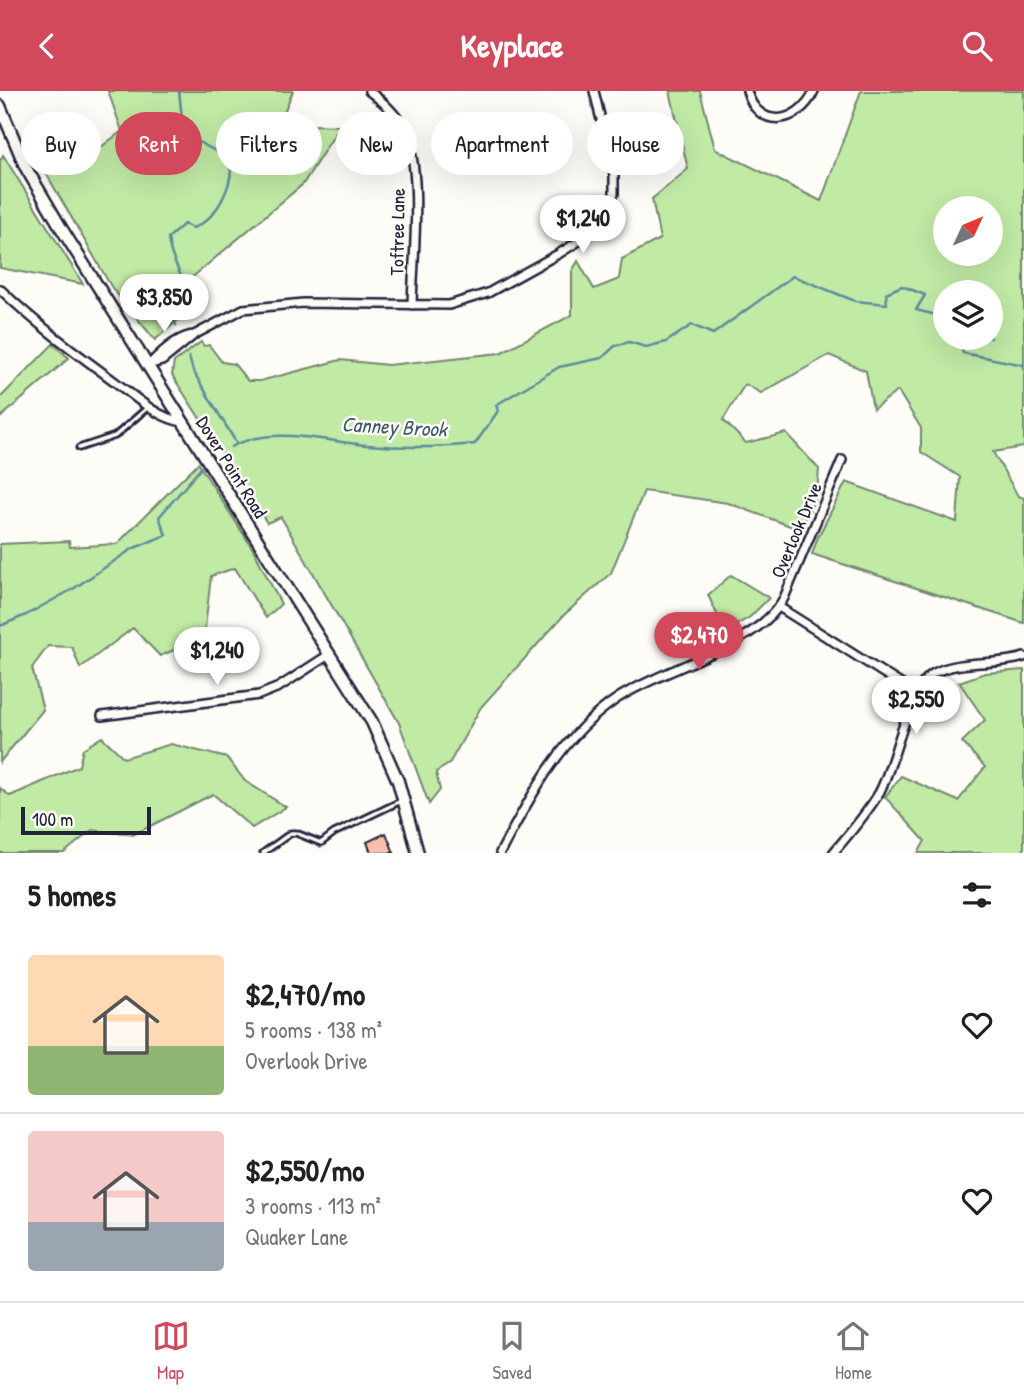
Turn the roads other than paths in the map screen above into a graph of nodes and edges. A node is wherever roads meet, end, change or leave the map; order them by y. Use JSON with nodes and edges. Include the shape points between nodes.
{"nodes":[{"id":1,"x":369,"y":91,"type":"edge"},
{"id":2,"x":594,"y":91,"type":"edge"},
{"id":3,"x":747,"y":91,"type":"edge"},
{"id":4,"x":814,"y":91,"type":"edge"},
{"id":5,"x":0,"y":106,"type":"edge"},
{"id":6,"x":0,"y":289,"type":"edge"},
{"id":7,"x":412,"y":305,"type":"junction"},
{"id":8,"x":148,"y":365,"type":"junction"},
{"id":9,"x":148,"y":407,"type":"junction"},
{"id":10,"x":183,"y":422,"type":"junction"},
{"id":11,"x":79,"y":448,"type":"dead end"},
{"id":12,"x":842,"y":460,"type":"dead end"},
{"id":13,"x":779,"y":607,"type":"junction"},
{"id":14,"x":330,"y":654,"type":"junction"},
{"id":15,"x":1024,"y":657,"type":"edge"},
{"id":16,"x":915,"y":693,"type":"junction"},
{"id":17,"x":102,"y":716,"type":"dead end"},
{"id":18,"x":404,"y":799,"type":"junction"},
{"id":19,"x":263,"y":853,"type":"edge"},
{"id":20,"x":418,"y":853,"type":"edge"},
{"id":21,"x":500,"y":853,"type":"edge"},
{"id":22,"x":833,"y":853,"type":"edge"}],
"edges":[{"from":1,"to":7,"type":"street","name":"Toftree Lane","via":[[391,109],[410,145],[414,167]]},
{"from":2,"to":7,"type":"street","via":[[615,184],[602,222],[560,253],[488,293],[449,305]]},
{"from":3,"to":4,"type":"street","via":[[760,112],[775,118],[795,115]]},
{"from":5,"to":8,"type":"main road","name":"Dover Point Road","via":[[38,190]]},
{"from":6,"to":9,"type":"street","via":[[42,327]]},
{"from":7,"to":8,"type":"street","via":[[258,306],[189,335]]},
{"from":8,"to":10,"type":"main road","name":"Dover Point Road"},
{"from":9,"to":10,"type":"street"},
{"from":9,"to":11,"type":"lane","via":[[115,436]]},
{"from":10,"to":14,"type":"main road","name":"Dover Point Road"},
{"from":12,"to":13,"type":"street","name":"Overlook Drive"},
{"from":13,"to":16,"type":"street"},
{"from":13,"to":21,"type":"street","name":"Overlook Drive","via":[[748,634],[644,683],[593,718],[551,763]]},
{"from":14,"to":17,"type":"street","via":[[258,695]]},
{"from":14,"to":18,"type":"main road","name":"Dover Point Road","via":[[380,739]]},
{"from":15,"to":16,"type":"street","via":[[940,671],[925,679]]},
{"from":16,"to":22,"type":"street","via":[[879,793]]},
{"from":18,"to":19,"type":"lane","via":[[321,843],[291,833]]},
{"from":18,"to":20,"type":"main road","name":"Dover Point Road"}]}
